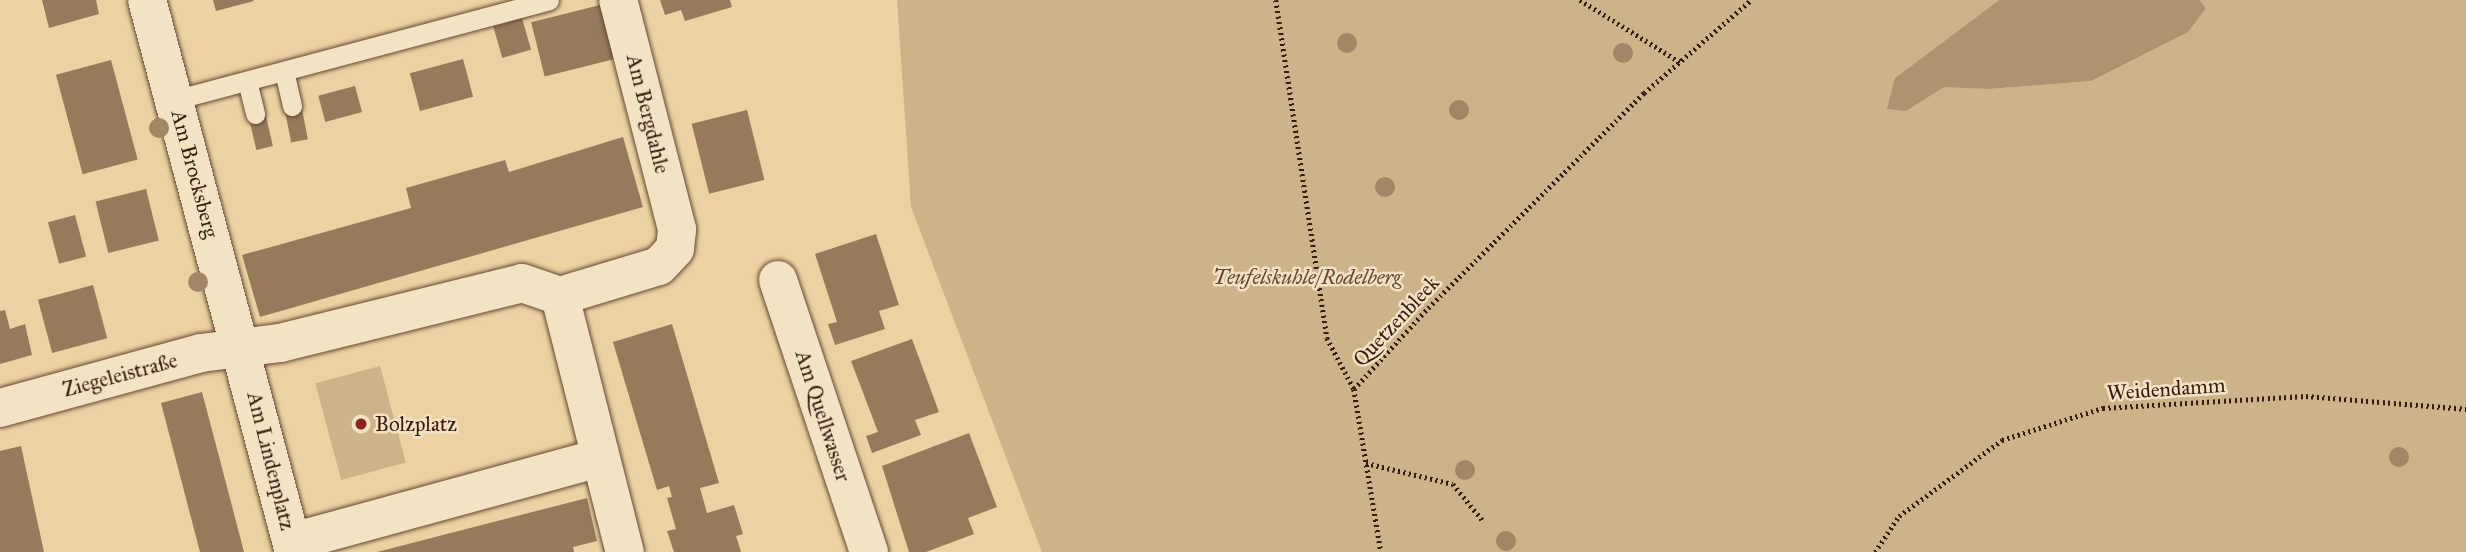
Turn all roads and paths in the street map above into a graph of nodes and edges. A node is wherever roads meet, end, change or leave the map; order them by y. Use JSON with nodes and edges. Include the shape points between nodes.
{"nodes":[{"id":1,"x":147,"y":0,"type":"edge"},
{"id":2,"x":550,"y":0,"type":"edge"},
{"id":3,"x":618,"y":0,"type":"edge"},
{"id":4,"x":1276,"y":0,"type":"edge"},
{"id":5,"x":1580,"y":0,"type":"edge"},
{"id":6,"x":1751,"y":0,"type":"edge"},
{"id":7,"x":1680,"y":62,"type":"junction"},
{"id":8,"x":284,"y":71,"type":"junction"},
{"id":9,"x":247,"y":80,"type":"junction"},
{"id":10,"x":174,"y":100,"type":"junction"},
{"id":11,"x":292,"y":106,"type":"dead end"},
{"id":12,"x":255,"y":114,"type":"dead end"},
{"id":13,"x":778,"y":280,"type":"dead end"},
{"id":14,"x":560,"y":296,"type":"junction"},
{"id":15,"x":242,"y":348,"type":"junction"},
{"id":16,"x":1354,"y":389,"type":"junction"},
{"id":17,"x":0,"y":408,"type":"edge"},
{"id":18,"x":2466,"y":409,"type":"edge"},
{"id":19,"x":600,"y":458,"type":"junction"},
{"id":20,"x":1366,"y":463,"type":"junction"},
{"id":21,"x":1484,"y":522,"type":"dead end"},
{"id":22,"x":293,"y":547,"type":"edge"},
{"id":23,"x":625,"y":552,"type":"edge"},
{"id":24,"x":869,"y":552,"type":"edge"},
{"id":25,"x":1381,"y":552,"type":"edge"},
{"id":26,"x":1875,"y":552,"type":"edge"}],
"edges":[{"from":1,"to":10,"type":"street","name":"Am Brocksberg"},
{"from":2,"to":8,"type":"lane"},
{"from":3,"to":14,"type":"street","name":"Am Bergdahle","via":[[677,229],[675,249],[659,266]]},
{"from":4,"to":16,"type":"path","name":"Quetzenbleek","via":[[1327,338]]},
{"from":5,"to":7,"type":"path"},
{"from":6,"to":7,"type":"path","name":"Quetzenbleek"},
{"from":7,"to":16,"type":"path","name":"Quetzenbleek","via":[[1428,308]]},
{"from":8,"to":9,"type":"lane"},
{"from":8,"to":11,"type":"lane"},
{"from":9,"to":10,"type":"lane"},
{"from":9,"to":12,"type":"lane"},
{"from":10,"to":15,"type":"street","name":"Am Brocksberg"},
{"from":13,"to":24,"type":"street","name":"Am Quellwasser"},
{"from":14,"to":15,"type":"street","via":[[522,283],[280,343]]},
{"from":14,"to":19,"type":"street"},
{"from":15,"to":17,"type":"street","name":"Ziegeleistraße","via":[[201,353]]},
{"from":15,"to":22,"type":"street","name":"Am Lindenplatz"},
{"from":16,"to":20,"type":"path"},
{"from":18,"to":26,"type":"path","name":"Weidendamm","via":[[2306,396],[2103,408],[2002,440],[1899,516]]},
{"from":19,"to":22,"type":"street","name":"Am Lindenplatz"},
{"from":19,"to":23,"type":"street"},
{"from":20,"to":21,"type":"path","via":[[1453,484]]},
{"from":20,"to":25,"type":"path"}]}
